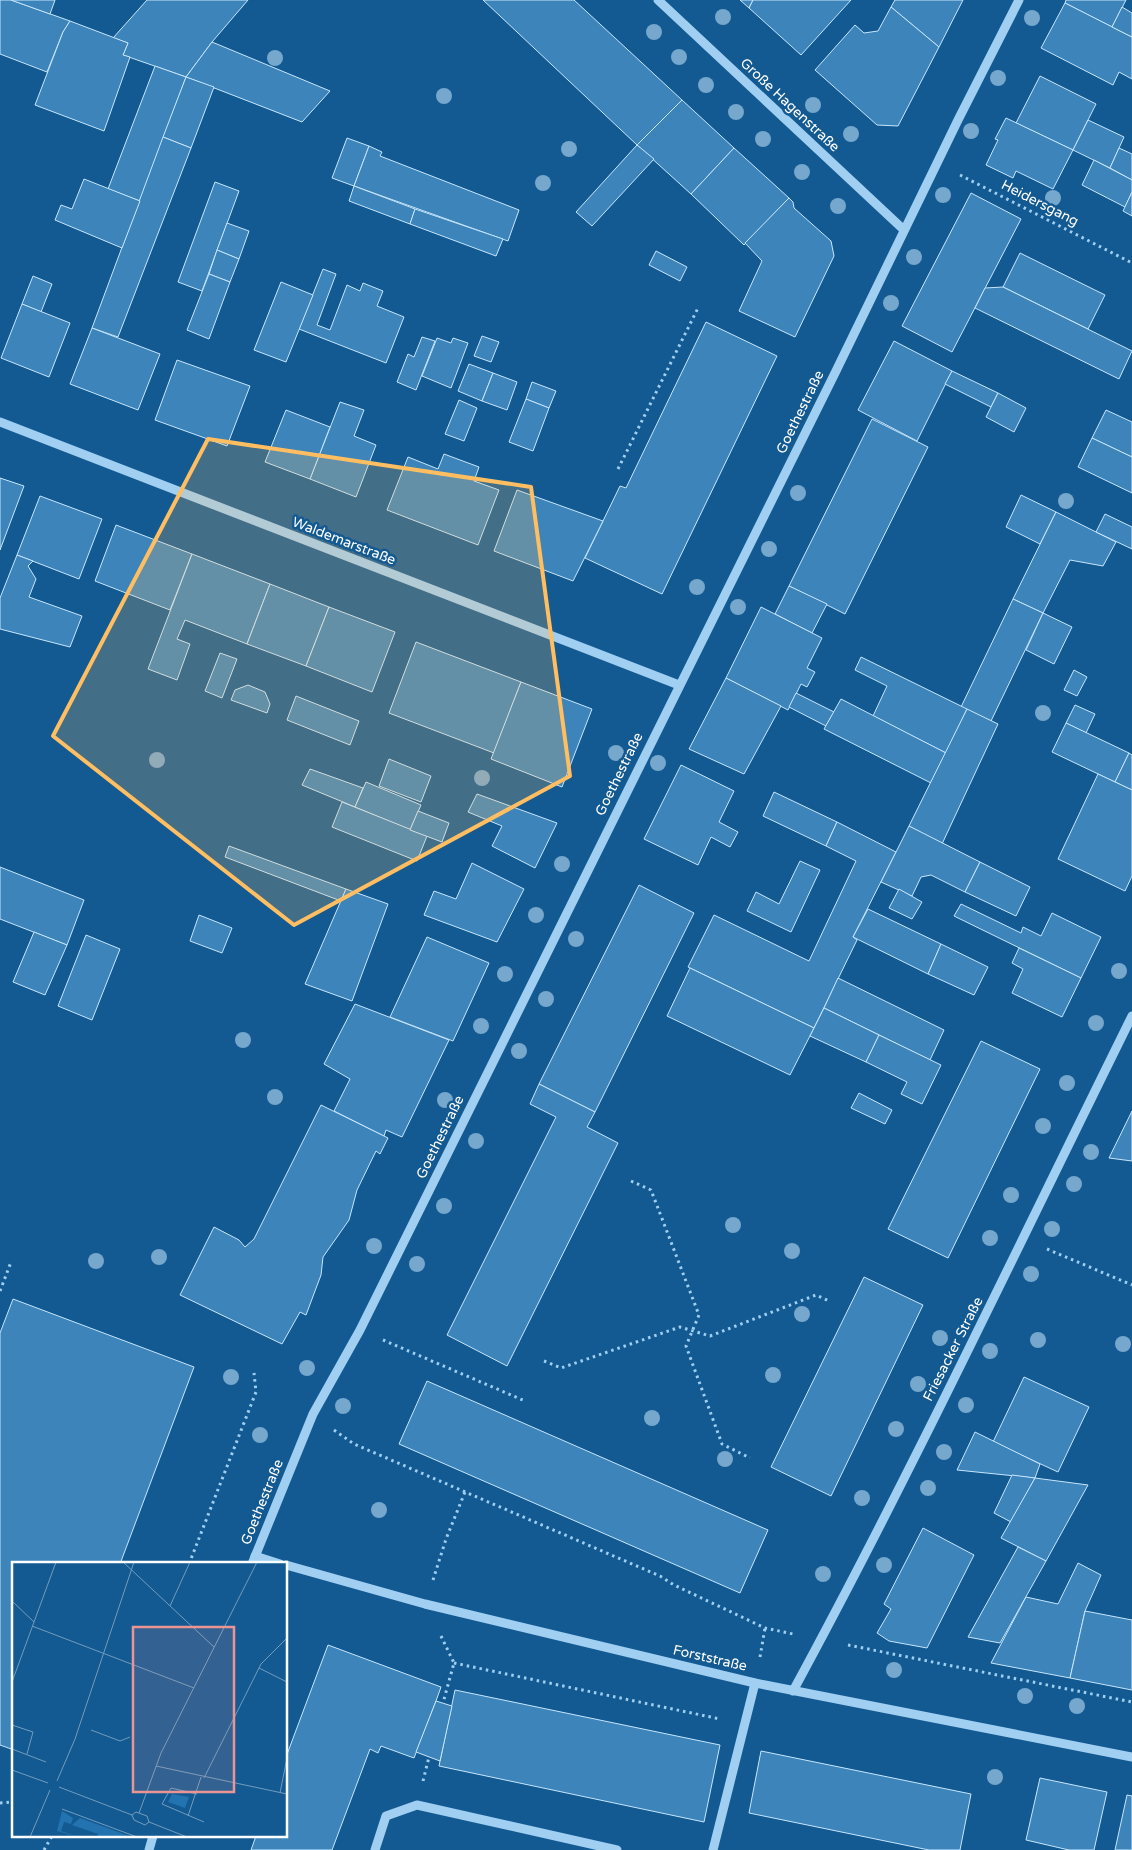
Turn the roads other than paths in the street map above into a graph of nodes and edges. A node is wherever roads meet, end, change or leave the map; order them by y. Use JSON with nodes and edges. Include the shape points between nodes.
{"nodes":[{"id":1,"x":658,"y":0,"type":"edge"},
{"id":2,"x":1019,"y":0,"type":"edge"},
{"id":3,"x":904,"y":230,"type":"junction"},
{"id":4,"x":0,"y":422,"type":"edge"},
{"id":5,"x":679,"y":686,"type":"junction"},
{"id":6,"x":1132,"y":1016,"type":"edge"},
{"id":7,"x":254,"y":1560,"type":"edge"},
{"id":8,"x":267,"y":1562,"type":"edge"},
{"id":9,"x":288,"y":1566,"type":"edge"},
{"id":10,"x":755,"y":1683,"type":"junction"},
{"id":11,"x":793,"y":1690,"type":"junction"},
{"id":12,"x":1132,"y":1757,"type":"edge"},
{"id":13,"x":153,"y":1838,"type":"edge"},
{"id":14,"x":149,"y":1850,"type":"edge"},
{"id":15,"x":374,"y":1850,"type":"edge"},
{"id":16,"x":617,"y":1850,"type":"edge"},
{"id":17,"x":713,"y":1850,"type":"edge"}],
"edges":[{"from":1,"to":3,"type":"street","name":"Große Hagenstraße"},
{"from":2,"to":3,"type":"street","name":"Goethestraße"},
{"from":3,"to":5,"type":"street","name":"Goethestraße"},
{"from":4,"to":5,"type":"street","name":"Waldemarstraße"},
{"from":5,"to":7,"type":"street","name":"Goethestraße","via":[[360,1330],[313,1414]]},
{"from":6,"to":11,"type":"street","name":"Friesacker Straße","via":[[986,1315]]},
{"from":7,"to":8,"type":"street"},
{"from":9,"to":10,"type":"street","name":"Forststraße","via":[[425,1604]]},
{"from":10,"to":11,"type":"street","name":"Forststraße"},
{"from":10,"to":17,"type":"street"},
{"from":11,"to":12,"type":"street","name":"Forststraße"},
{"from":13,"to":14,"type":"street"},
{"from":15,"to":16,"type":"street","via":[[386,1816],[417,1806]]}]}
